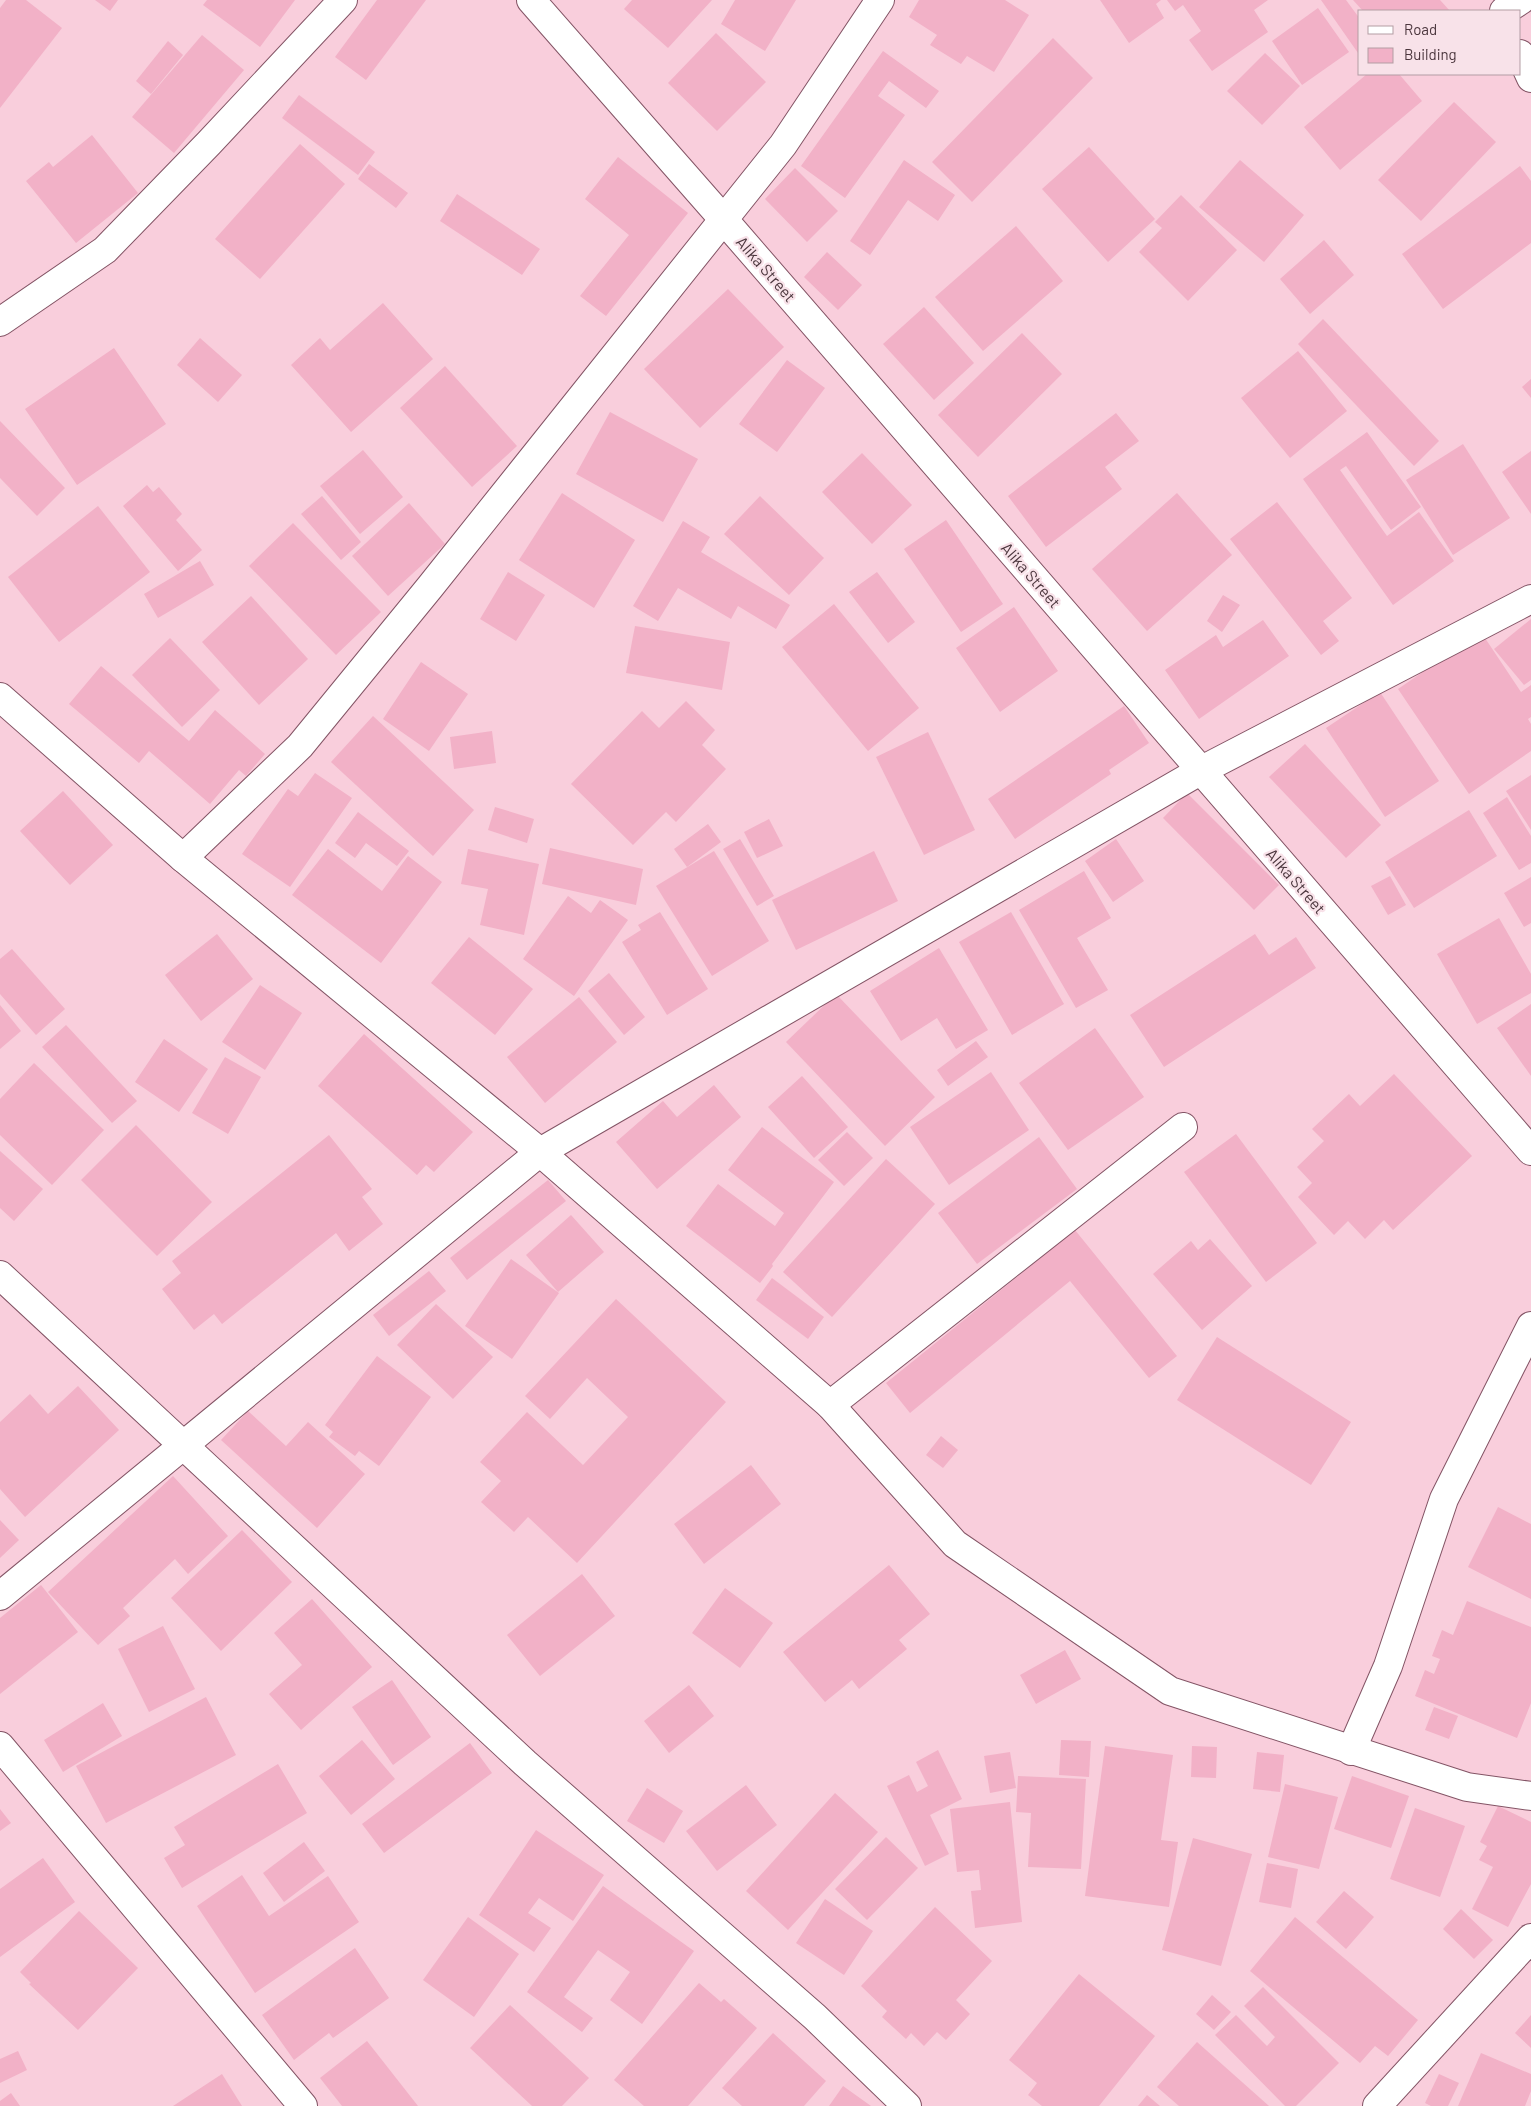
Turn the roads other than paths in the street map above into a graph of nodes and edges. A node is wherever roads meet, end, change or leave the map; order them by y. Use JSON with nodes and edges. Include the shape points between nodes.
{"nodes":[{"id":1,"x":343,"y":0,"type":"edge"},
{"id":2,"x":531,"y":0,"type":"edge"},
{"id":3,"x":880,"y":0,"type":"edge"},
{"id":4,"x":1521,"y":0,"type":"edge"},
{"id":5,"x":1506,"y":10,"type":"edge"},
{"id":6,"x":1521,"y":56,"type":"edge"},
{"id":7,"x":1531,"y":78,"type":"edge"},
{"id":8,"x":724,"y":220,"type":"junction"},
{"id":9,"x":0,"y":322,"type":"edge"},
{"id":10,"x":1531,"y":599,"type":"edge"},
{"id":11,"x":0,"y":697,"type":"edge"},
{"id":12,"x":1200,"y":771,"type":"junction"},
{"id":13,"x":184,"y":858,"type":"junction"},
{"id":14,"x":1182,"y":1127,"type":"dead end"},
{"id":15,"x":1531,"y":1151,"type":"edge"},
{"id":16,"x":540,"y":1152,"type":"junction"},
{"id":17,"x":0,"y":1275,"type":"edge"},
{"id":18,"x":1531,"y":1326,"type":"edge"},
{"id":19,"x":830,"y":1405,"type":"junction"},
{"id":20,"x":182,"y":1446,"type":"junction"},
{"id":21,"x":0,"y":1596,"type":"edge"},
{"id":22,"x":0,"y":1746,"type":"edge"},
{"id":23,"x":1351,"y":1751,"type":"junction"},
{"id":24,"x":1531,"y":1796,"type":"edge"},
{"id":25,"x":1531,"y":1938,"type":"edge"},
{"id":26,"x":303,"y":2106,"type":"edge"},
{"id":27,"x":907,"y":2106,"type":"edge"},
{"id":28,"x":1376,"y":2106,"type":"edge"}],
"edges":[{"from":1,"to":9,"type":"street","via":[[105,250]]},
{"from":2,"to":8,"type":"street","name":"Alika Street"},
{"from":3,"to":8,"type":"street","via":[[783,145]]},
{"from":4,"to":5,"type":"street"},
{"from":6,"to":7,"type":"street"},
{"from":8,"to":12,"type":"street","name":"Alika Street"},
{"from":8,"to":13,"type":"street","via":[[300,746]]},
{"from":10,"to":12,"type":"street"},
{"from":11,"to":13,"type":"street"},
{"from":12,"to":15,"type":"street","name":"Alika Street"},
{"from":12,"to":16,"type":"street"},
{"from":13,"to":16,"type":"street"},
{"from":14,"to":19,"type":"street"},
{"from":16,"to":19,"type":"street"},
{"from":16,"to":20,"type":"street"},
{"from":17,"to":20,"type":"street"},
{"from":18,"to":23,"type":"street","via":[[1444,1499],[1388,1666]]},
{"from":19,"to":23,"type":"street","via":[[955,1544],[1170,1691]]},
{"from":20,"to":21,"type":"street"},
{"from":20,"to":27,"type":"street","via":[[525,1763],[815,2017]]},
{"from":22,"to":26,"type":"street"},
{"from":23,"to":24,"type":"street","via":[[1467,1787]]},
{"from":25,"to":28,"type":"street"}]}
